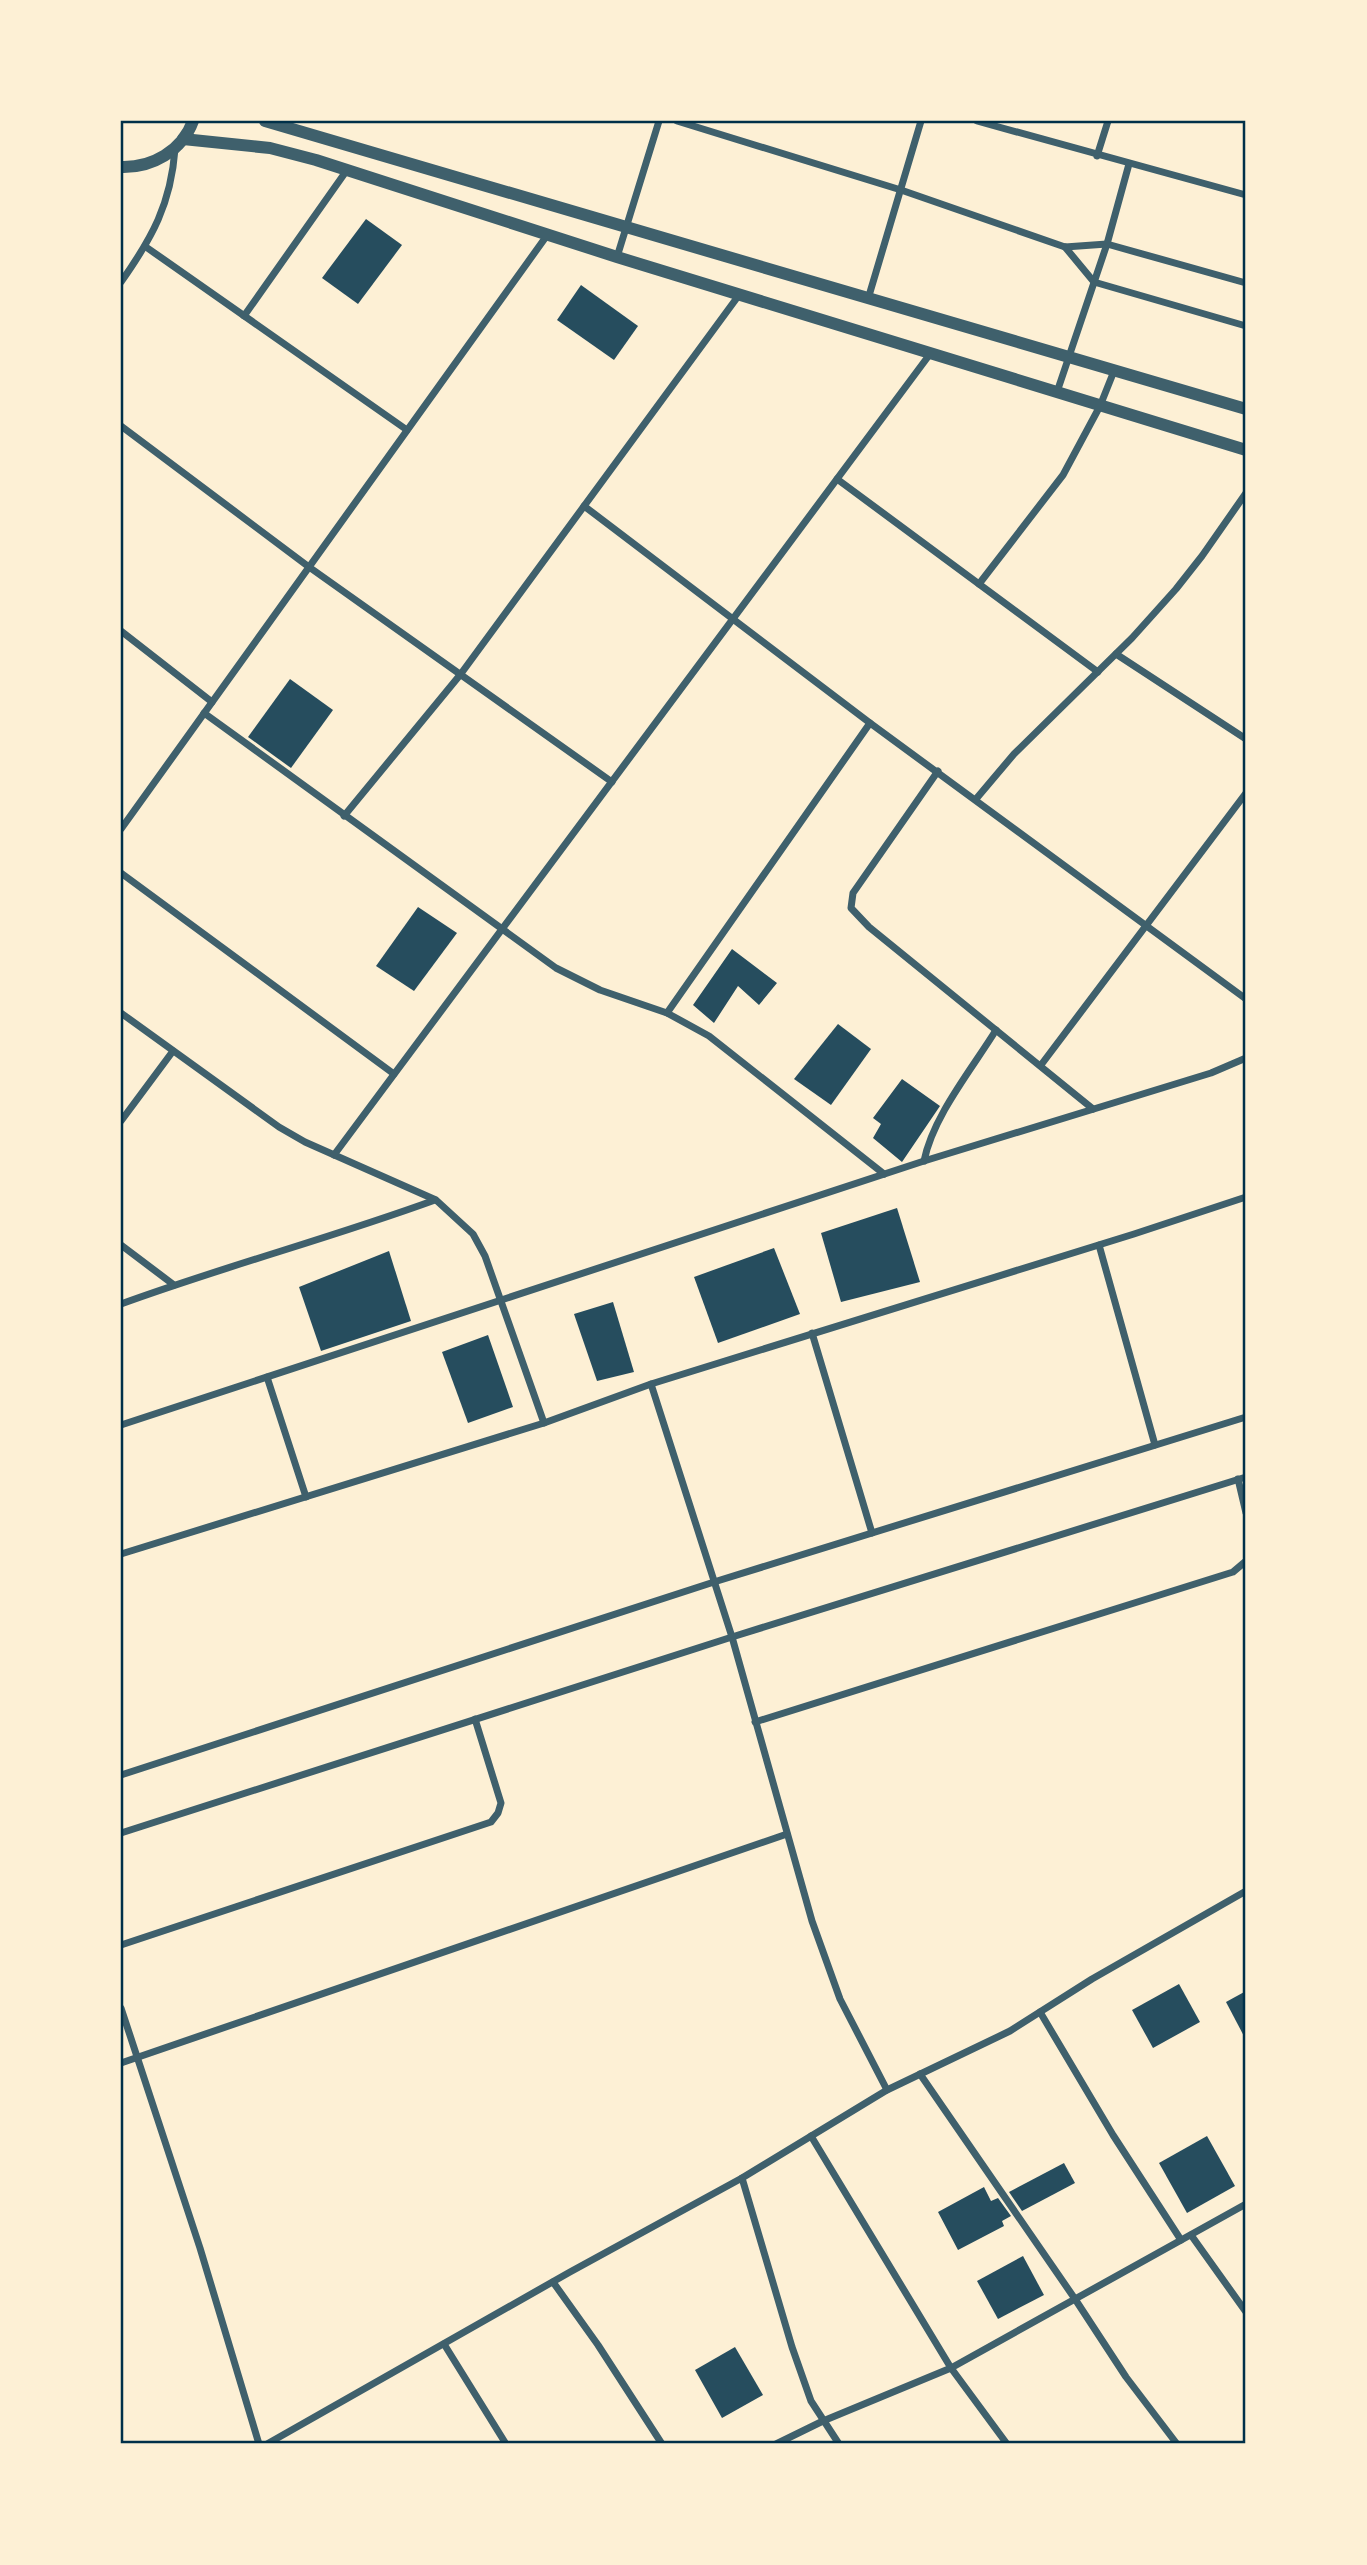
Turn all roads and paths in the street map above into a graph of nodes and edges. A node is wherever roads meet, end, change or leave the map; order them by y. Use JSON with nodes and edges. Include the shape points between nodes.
{"nodes":[{"id":1,"x":193,"y":121,"type":"edge"},
{"id":2,"x":265,"y":121,"type":"edge"},
{"id":3,"x":659,"y":121,"type":"edge"},
{"id":4,"x":677,"y":121,"type":"edge"},
{"id":5,"x":921,"y":121,"type":"edge"},
{"id":6,"x":977,"y":121,"type":"edge"},
{"id":7,"x":1108,"y":121,"type":"edge"},
{"id":8,"x":179,"y":144,"type":"junction"},
{"id":9,"x":1097,"y":156,"type":"junction"},
{"id":10,"x":1129,"y":164,"type":"junction"},
{"id":11,"x":121,"y":167,"type":"edge"},
{"id":12,"x":348,"y":169,"type":"junction"},
{"id":13,"x":901,"y":190,"type":"junction"},
{"id":14,"x":1246,"y":195,"type":"edge"},
{"id":15,"x":626,"y":228,"type":"junction"},
{"id":16,"x":548,"y":234,"type":"junction"},
{"id":17,"x":1107,"y":244,"type":"junction"},
{"id":18,"x":146,"y":247,"type":"junction"},
{"id":19,"x":1065,"y":247,"type":"junction"},
{"id":20,"x":617,"y":257,"type":"junction"},
{"id":21,"x":121,"y":282,"type":"edge"},
{"id":22,"x":1094,"y":282,"type":"junction"},
{"id":23,"x":1246,"y":283,"type":"edge"},
{"id":24,"x":739,"y":295,"type":"junction"},
{"id":25,"x":868,"y":299,"type":"junction"},
{"id":26,"x":244,"y":316,"type":"junction"},
{"id":27,"x":1246,"y":326,"type":"edge"},
{"id":28,"x":930,"y":354,"type":"junction"},
{"id":29,"x":1068,"y":357,"type":"junction"},
{"id":30,"x":1114,"y":370,"type":"junction"},
{"id":31,"x":1056,"y":392,"type":"junction"},
{"id":32,"x":1100,"y":406,"type":"junction"},
{"id":33,"x":1246,"y":409,"type":"edge"},
{"id":34,"x":121,"y":426,"type":"edge"},
{"id":35,"x":407,"y":430,"type":"junction"},
{"id":36,"x":1246,"y":450,"type":"edge"},
{"id":37,"x":837,"y":479,"type":"junction"},
{"id":38,"x":1246,"y":493,"type":"edge"},
{"id":39,"x":584,"y":506,"type":"junction"},
{"id":40,"x":309,"y":567,"type":"junction"},
{"id":41,"x":979,"y":584,"type":"junction"},
{"id":42,"x":733,"y":619,"type":"junction"},
{"id":43,"x":121,"y":631,"type":"edge"},
{"id":44,"x":1116,"y":654,"type":"junction"},
{"id":45,"x":1098,"y":672,"type":"junction"},
{"id":46,"x":460,"y":675,"type":"junction"},
{"id":47,"x":212,"y":702,"type":"junction"},
{"id":48,"x":204,"y":713,"type":"junction"},
{"id":49,"x":870,"y":723,"type":"junction"},
{"id":50,"x":1246,"y":739,"type":"edge"},
{"id":51,"x":938,"y":771,"type":"junction"},
{"id":52,"x":612,"y":782,"type":"junction"},
{"id":53,"x":1246,"y":793,"type":"edge"},
{"id":54,"x":976,"y":799,"type":"junction"},
{"id":55,"x":344,"y":816,"type":"junction"},
{"id":56,"x":121,"y":829,"type":"edge"},
{"id":57,"x":121,"y":873,"type":"edge"},
{"id":58,"x":1145,"y":925,"type":"junction"},
{"id":59,"x":502,"y":929,"type":"junction"},
{"id":60,"x":1246,"y":999,"type":"edge"},
{"id":61,"x":121,"y":1013,"type":"edge"},
{"id":62,"x":667,"y":1013,"type":"junction"},
{"id":63,"x":996,"y":1030,"type":"junction"},
{"id":64,"x":173,"y":1051,"type":"junction"},
{"id":65,"x":1246,"y":1058,"type":"edge"},
{"id":66,"x":1041,"y":1065,"type":"junction"},
{"id":67,"x":394,"y":1074,"type":"junction"},
{"id":68,"x":1093,"y":1109,"type":"junction"},
{"id":69,"x":121,"y":1121,"type":"edge"},
{"id":70,"x":334,"y":1155,"type":"junction"},
{"id":71,"x":924,"y":1161,"type":"junction"},
{"id":72,"x":884,"y":1174,"type":"junction"},
{"id":73,"x":1246,"y":1197,"type":"edge"},
{"id":74,"x":436,"y":1200,"type":"junction"},
{"id":75,"x":121,"y":1245,"type":"edge"},
{"id":76,"x":1099,"y":1245,"type":"junction"},
{"id":77,"x":174,"y":1285,"type":"junction"},
{"id":78,"x":502,"y":1300,"type":"junction"},
{"id":79,"x":121,"y":1304,"type":"edge"},
{"id":80,"x":813,"y":1332,"type":"junction"},
{"id":81,"x":267,"y":1377,"type":"junction"},
{"id":82,"x":651,"y":1384,"type":"junction"},
{"id":83,"x":1246,"y":1417,"type":"edge"},
{"id":84,"x":544,"y":1423,"type":"junction"},
{"id":85,"x":121,"y":1425,"type":"edge"},
{"id":86,"x":1155,"y":1445,"type":"junction"},
{"id":87,"x":1246,"y":1477,"type":"edge"},
{"id":88,"x":1238,"y":1479,"type":"junction"},
{"id":89,"x":306,"y":1497,"type":"junction"},
{"id":90,"x":1246,"y":1513,"type":"edge"},
{"id":91,"x":872,"y":1533,"type":"junction"},
{"id":92,"x":121,"y":1554,"type":"edge"},
{"id":93,"x":1246,"y":1561,"type":"edge"},
{"id":94,"x":715,"y":1582,"type":"junction"},
{"id":95,"x":732,"y":1637,"type":"junction"},
{"id":96,"x":475,"y":1719,"type":"junction"},
{"id":97,"x":755,"y":1722,"type":"junction"},
{"id":98,"x":121,"y":1775,"type":"edge"},
{"id":99,"x":121,"y":1833,"type":"edge"},
{"id":100,"x":787,"y":1835,"type":"junction"},
{"id":101,"x":1246,"y":1891,"type":"edge"},
{"id":102,"x":121,"y":1945,"type":"edge"},
{"id":103,"x":121,"y":2008,"type":"edge"},
{"id":104,"x":1040,"y":2012,"type":"junction"},
{"id":105,"x":138,"y":2056,"type":"junction"},
{"id":106,"x":121,"y":2063,"type":"edge"},
{"id":107,"x":920,"y":2074,"type":"junction"},
{"id":108,"x":887,"y":2090,"type":"junction"},
{"id":109,"x":811,"y":2136,"type":"junction"},
{"id":110,"x":742,"y":2178,"type":"junction"},
{"id":111,"x":1246,"y":2204,"type":"edge"},
{"id":112,"x":1191,"y":2235,"type":"junction"},
{"id":113,"x":1181,"y":2240,"type":"junction"},
{"id":114,"x":553,"y":2281,"type":"junction"},
{"id":115,"x":1246,"y":2295,"type":"edge"},
{"id":116,"x":1075,"y":2299,"type":"junction"},
{"id":117,"x":1238,"y":2301,"type":"junction"},
{"id":118,"x":1246,"y":2312,"type":"edge"},
{"id":119,"x":444,"y":2344,"type":"junction"},
{"id":120,"x":951,"y":2368,"type":"junction"},
{"id":121,"x":822,"y":2421,"type":"junction"},
{"id":122,"x":259,"y":2444,"type":"edge"},
{"id":123,"x":267,"y":2444,"type":"edge"},
{"id":124,"x":506,"y":2444,"type":"edge"},
{"id":125,"x":662,"y":2444,"type":"edge"},
{"id":126,"x":776,"y":2444,"type":"edge"},
{"id":127,"x":839,"y":2444,"type":"edge"},
{"id":128,"x":1007,"y":2444,"type":"edge"},
{"id":129,"x":1177,"y":2444,"type":"edge"}],
"edges":[{"from":1,"to":8,"type":"street"},
{"from":2,"to":15,"type":"street"},
{"from":3,"to":15,"type":"street"},
{"from":4,"to":13,"type":"street"},
{"from":5,"to":13,"type":"street"},
{"from":6,"to":9,"type":"street"},
{"from":7,"to":9,"type":"street"},
{"from":8,"to":11,"type":"street","via":[[156,162]]},
{"from":8,"to":12,"type":"street","via":[[270,148]]},
{"from":8,"to":18,"type":"street","via":[[168,197]]},
{"from":9,"to":10,"type":"street"},
{"from":10,"to":14,"type":"street"},
{"from":10,"to":17,"type":"street"},
{"from":12,"to":16,"type":"street"},
{"from":12,"to":26,"type":"street"},
{"from":13,"to":19,"type":"street"},
{"from":13,"to":25,"type":"street"},
{"from":15,"to":20,"type":"street"},
{"from":15,"to":25,"type":"street"},
{"from":16,"to":20,"type":"street"},
{"from":16,"to":35,"type":"street"},
{"from":17,"to":19,"type":"street"},
{"from":17,"to":22,"type":"street"},
{"from":17,"to":23,"type":"street"},
{"from":18,"to":21,"type":"street"},
{"from":18,"to":26,"type":"street"},
{"from":19,"to":22,"type":"street"},
{"from":20,"to":24,"type":"street"},
{"from":22,"to":27,"type":"street"},
{"from":22,"to":29,"type":"street"},
{"from":24,"to":28,"type":"street"},
{"from":24,"to":39,"type":"street"},
{"from":25,"to":29,"type":"street"},
{"from":26,"to":35,"type":"street"},
{"from":28,"to":31,"type":"street"},
{"from":28,"to":37,"type":"street"},
{"from":29,"to":30,"type":"street"},
{"from":29,"to":31,"type":"street"},
{"from":30,"to":32,"type":"street"},
{"from":30,"to":33,"type":"street"},
{"from":31,"to":32,"type":"street"},
{"from":32,"to":36,"type":"street"},
{"from":32,"to":41,"type":"street","via":[[1063,475]]},
{"from":34,"to":40,"type":"street"},
{"from":35,"to":40,"type":"street"},
{"from":37,"to":41,"type":"street"},
{"from":37,"to":42,"type":"street"},
{"from":38,"to":44,"type":"street","via":[[1185,578]]},
{"from":39,"to":42,"type":"street"},
{"from":39,"to":46,"type":"street"},
{"from":40,"to":46,"type":"street"},
{"from":40,"to":47,"type":"street"},
{"from":41,"to":45,"type":"street"},
{"from":42,"to":49,"type":"street"},
{"from":42,"to":52,"type":"street"},
{"from":43,"to":47,"type":"street"},
{"from":44,"to":45,"type":"street"},
{"from":44,"to":50,"type":"street"},
{"from":45,"to":54,"type":"street","via":[[1014,754]]},
{"from":46,"to":52,"type":"street"},
{"from":46,"to":55,"type":"street"},
{"from":47,"to":48,"type":"street"},
{"from":48,"to":55,"type":"street"},
{"from":48,"to":56,"type":"street"},
{"from":49,"to":51,"type":"street"},
{"from":49,"to":62,"type":"street"},
{"from":51,"to":54,"type":"street"},
{"from":51,"to":63,"type":"street","via":[[853,893],[852,908],[869,927]]},
{"from":52,"to":59,"type":"street"},
{"from":53,"to":58,"type":"street"},
{"from":54,"to":58,"type":"street"},
{"from":55,"to":59,"type":"street"},
{"from":57,"to":67,"type":"street"},
{"from":58,"to":60,"type":"street"},
{"from":58,"to":66,"type":"street"},
{"from":59,"to":62,"type":"street","via":[[579,981]]},
{"from":59,"to":67,"type":"street"},
{"from":61,"to":64,"type":"street"},
{"from":62,"to":72,"type":"street","via":[[709,1037]]},
{"from":63,"to":66,"type":"street"},
{"from":63,"to":71,"type":"street","via":[[937,1124]]},
{"from":64,"to":69,"type":"street"},
{"from":64,"to":70,"type":"street","via":[[279,1127]]},
{"from":65,"to":68,"type":"street"},
{"from":66,"to":68,"type":"street"},
{"from":67,"to":70,"type":"street"},
{"from":68,"to":71,"type":"street"},
{"from":70,"to":74,"type":"street"},
{"from":71,"to":72,"type":"street"},
{"from":72,"to":78,"type":"street"},
{"from":73,"to":76,"type":"street"},
{"from":74,"to":77,"type":"street"},
{"from":74,"to":78,"type":"street","via":[[473,1234]]},
{"from":75,"to":77,"type":"street"},
{"from":76,"to":80,"type":"street"},
{"from":76,"to":86,"type":"street"},
{"from":77,"to":79,"type":"street"},
{"from":78,"to":81,"type":"street"},
{"from":78,"to":84,"type":"street"},
{"from":80,"to":82,"type":"street"},
{"from":80,"to":91,"type":"street"},
{"from":81,"to":85,"type":"street"},
{"from":81,"to":89,"type":"street"},
{"from":82,"to":84,"type":"street"},
{"from":82,"to":94,"type":"street"},
{"from":83,"to":86,"type":"street"},
{"from":84,"to":89,"type":"street"},
{"from":86,"to":91,"type":"street"},
{"from":87,"to":88,"type":"street"},
{"from":88,"to":90,"type":"street"},
{"from":88,"to":95,"type":"street"},
{"from":89,"to":92,"type":"street"},
{"from":91,"to":94,"type":"street"},
{"from":93,"to":97,"type":"street","via":[[1233,1572]]},
{"from":94,"to":95,"type":"street"},
{"from":94,"to":98,"type":"street"},
{"from":95,"to":96,"type":"street"},
{"from":95,"to":97,"type":"street"},
{"from":96,"to":99,"type":"street"},
{"from":96,"to":102,"type":"street","via":[[501,1803],[491,1822]]},
{"from":97,"to":100,"type":"street"},
{"from":100,"to":105,"type":"street"},
{"from":100,"to":108,"type":"street","via":[[840,1999]]},
{"from":101,"to":104,"type":"street"},
{"from":103,"to":105,"type":"street"},
{"from":104,"to":107,"type":"street"},
{"from":104,"to":113,"type":"street"},
{"from":105,"to":106,"type":"street"},
{"from":105,"to":122,"type":"street"},
{"from":107,"to":108,"type":"street"},
{"from":107,"to":116,"type":"street"},
{"from":108,"to":109,"type":"street"},
{"from":109,"to":110,"type":"street"},
{"from":109,"to":120,"type":"street"},
{"from":110,"to":114,"type":"street"},
{"from":110,"to":121,"type":"street","via":[[792,2347]]},
{"from":111,"to":112,"type":"street"},
{"from":112,"to":113,"type":"street"},
{"from":112,"to":117,"type":"street"},
{"from":113,"to":116,"type":"street"},
{"from":114,"to":119,"type":"street"},
{"from":114,"to":125,"type":"street"},
{"from":115,"to":117,"type":"street"},
{"from":116,"to":120,"type":"street"},
{"from":116,"to":129,"type":"street"},
{"from":117,"to":118,"type":"street"},
{"from":119,"to":123,"type":"street"},
{"from":119,"to":124,"type":"street"},
{"from":120,"to":121,"type":"street"},
{"from":120,"to":128,"type":"street"},
{"from":121,"to":126,"type":"street"},
{"from":121,"to":127,"type":"street"}]}
